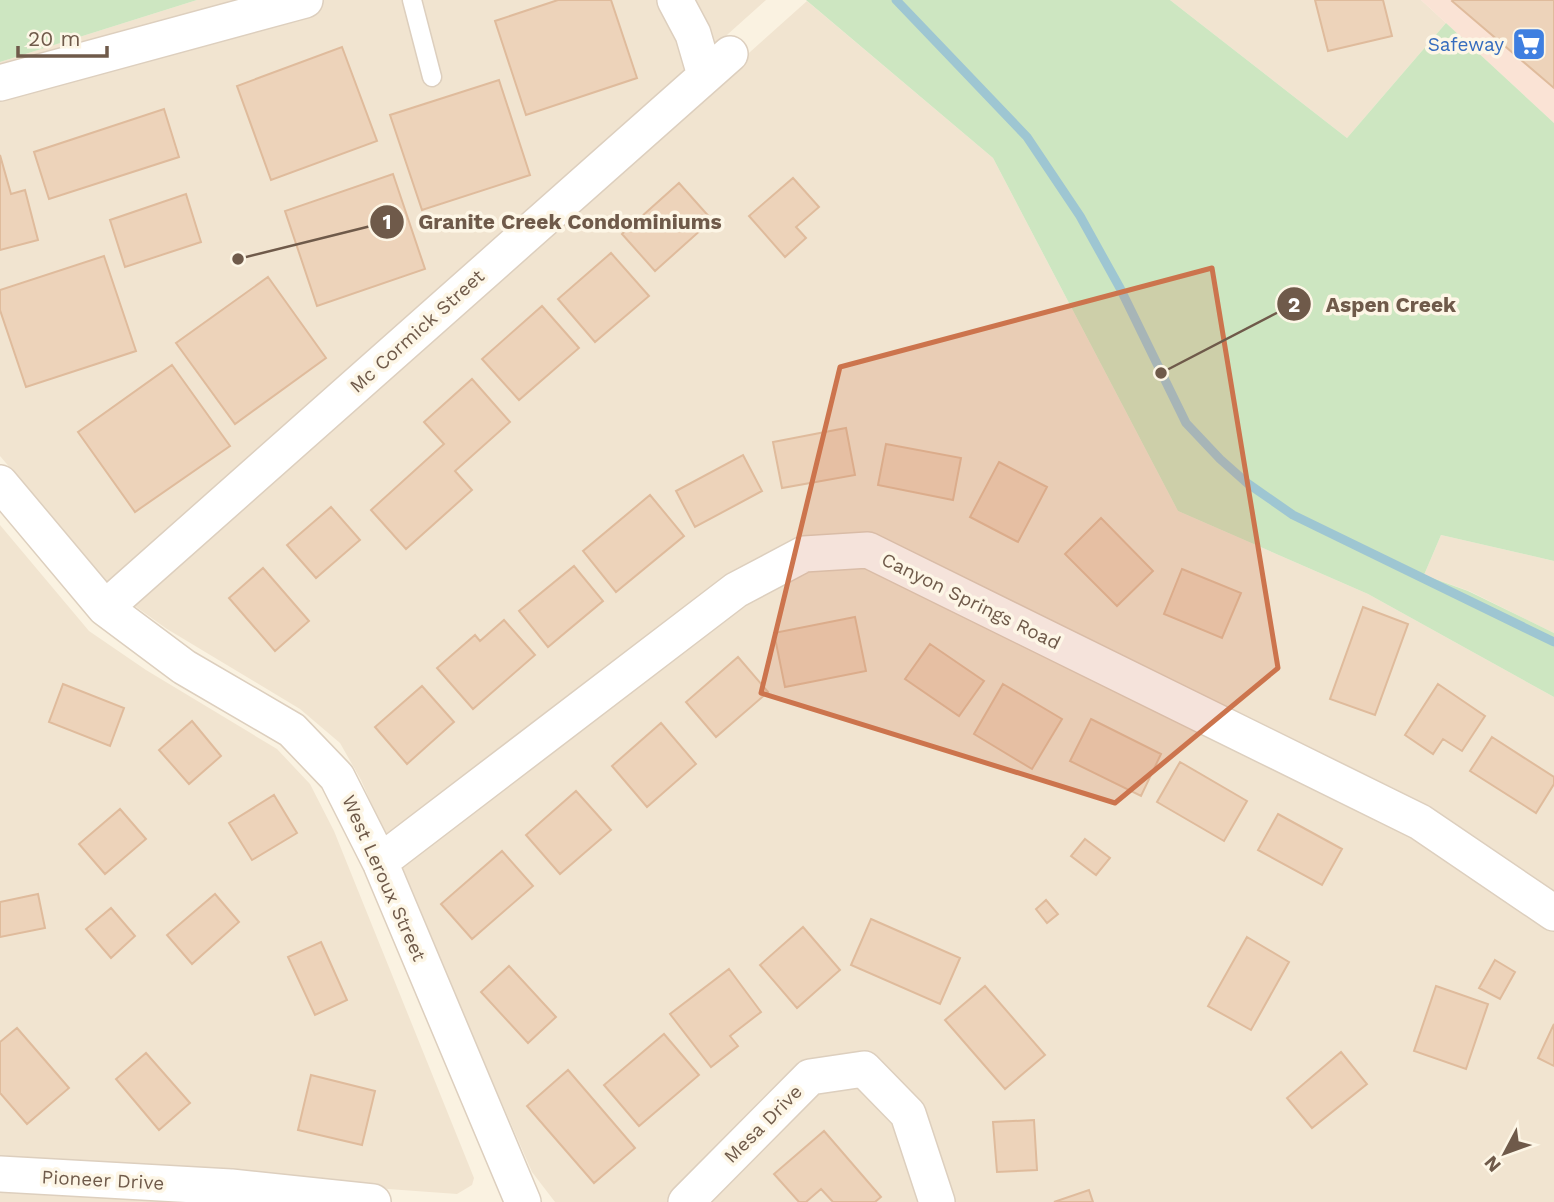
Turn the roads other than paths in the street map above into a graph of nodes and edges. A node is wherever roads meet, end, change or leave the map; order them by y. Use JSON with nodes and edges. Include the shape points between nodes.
{"nodes":[{"id":1,"x":305,"y":0,"type":"edge"},
{"id":2,"x":412,"y":0,"type":"edge"},
{"id":3,"x":675,"y":0,"type":"edge"},
{"id":4,"x":432,"y":77,"type":"dead end"},
{"id":5,"x":0,"y":83,"type":"edge"},
{"id":6,"x":0,"y":484,"type":"edge"},
{"id":7,"x":105,"y":608,"type":"junction"},
{"id":8,"x":380,"y":862,"type":"junction"},
{"id":9,"x":1554,"y":914,"type":"edge"},
{"id":10,"x":0,"y":1174,"type":"edge"},
{"id":11,"x":373,"y":1202,"type":"edge"},
{"id":12,"x":523,"y":1202,"type":"edge"},
{"id":13,"x":687,"y":1202,"type":"edge"},
{"id":14,"x":937,"y":1202,"type":"edge"}],
"edges":[{"from":1,"to":5,"type":"street"},
{"from":2,"to":4,"type":"lane"},
{"from":3,"to":7,"type":"street","name":"Mc Cormick Street","via":[[717,65]]},
{"from":6,"to":7,"type":"street","name":"West Leroux Street"},
{"from":7,"to":8,"type":"street","name":"West Leroux Street","via":[[184,667],[292,730],[338,777]]},
{"from":8,"to":9,"type":"street","name":"Canyon Springs Road","via":[[736,590],[804,554],[868,550],[1420,822]]},
{"from":8,"to":12,"type":"street","name":"West Leroux Street"},
{"from":10,"to":11,"type":"street","name":"Pioneer Drive","via":[[231,1187]]},
{"from":13,"to":14,"type":"street","name":"Mesa Drive","via":[[810,1077],[864,1069],[908,1114]]}]}
